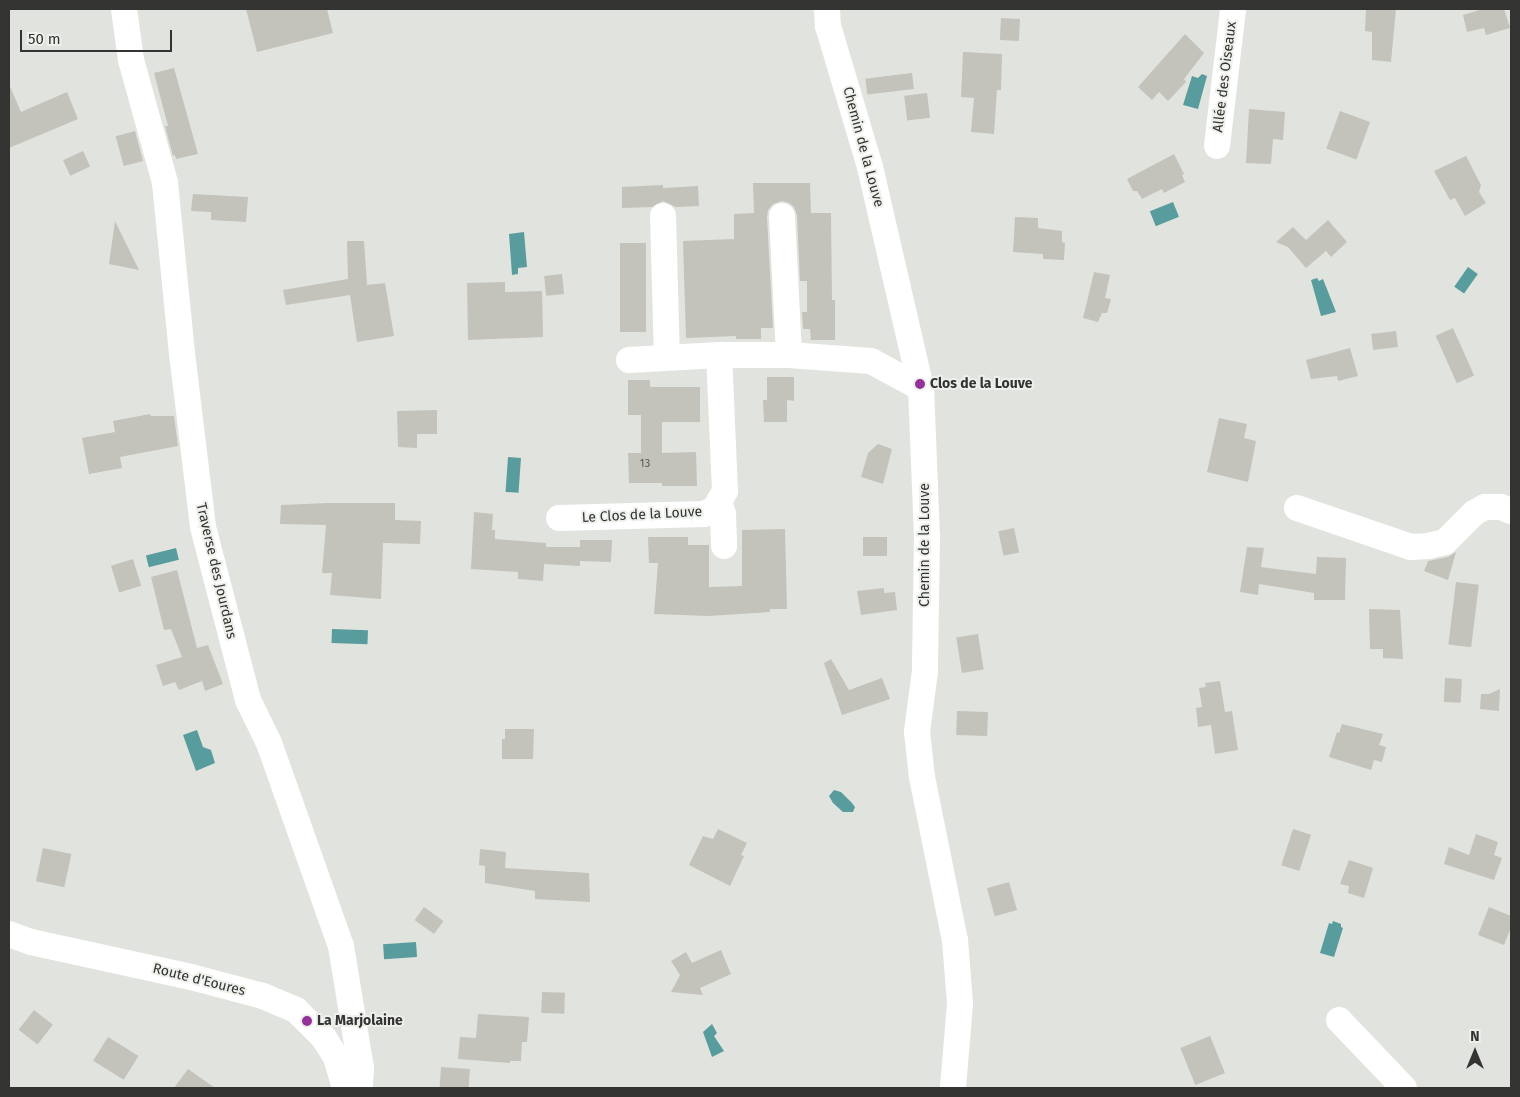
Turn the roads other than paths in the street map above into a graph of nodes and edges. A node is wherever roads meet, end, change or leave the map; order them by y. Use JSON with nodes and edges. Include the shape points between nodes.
{"nodes":[{"id":1,"x":124,"y":9,"type":"edge"},
{"id":2,"x":826,"y":9,"type":"edge"},
{"id":3,"x":1234,"y":9,"type":"edge"},
{"id":4,"x":1217,"y":146,"type":"dead end"},
{"id":5,"x":663,"y":216,"type":"dead end"},
{"id":6,"x":782,"y":216,"type":"dead end"},
{"id":7,"x":719,"y":355,"type":"junction"},
{"id":8,"x":788,"y":355,"type":"junction"},
{"id":9,"x":667,"y":357,"type":"junction"},
{"id":10,"x":629,"y":360,"type":"dead end"},
{"id":11,"x":921,"y":388,"type":"junction"},
{"id":12,"x":719,"y":501,"type":"junction"},
{"id":13,"x":1297,"y":508,"type":"dead end"},
{"id":14,"x":1511,"y":511,"type":"edge"},
{"id":15,"x":559,"y":518,"type":"dead end"},
{"id":16,"x":724,"y":546,"type":"dead end"},
{"id":17,"x":9,"y":934,"type":"edge"},
{"id":18,"x":1339,"y":1020,"type":"dead end"},
{"id":19,"x":345,"y":1088,"type":"edge"},
{"id":20,"x":356,"y":1088,"type":"edge"},
{"id":21,"x":953,"y":1088,"type":"edge"},
{"id":22,"x":1404,"y":1088,"type":"edge"}],
"edges":[{"from":1,"to":20,"type":"street","name":"Traverse des Jourdans","via":[[131,60],[165,183],[203,527],[248,700],[269,743],[341,946],[361,1068],[360,1084]]},
{"from":2,"to":11,"type":"street","name":"Chemin de la Louve","via":[[828,26],[870,167]]},
{"from":3,"to":4,"type":"street","name":"Allée des Oiseaux"},
{"from":5,"to":9,"type":"street"},
{"from":6,"to":8,"type":"street"},
{"from":7,"to":8,"type":"street"},
{"from":7,"to":9,"type":"street"},
{"from":7,"to":12,"type":"street","name":"Le Clos de la Louve","via":[[725,491]]},
{"from":8,"to":11,"type":"street","via":[[871,361]]},
{"from":9,"to":10,"type":"street"},
{"from":11,"to":21,"type":"street","name":"Chemin de la Louve","via":[[927,537],[925,672],[917,732],[922,777],[955,940],[960,1004]]},
{"from":12,"to":15,"type":"street","name":"Le Clos de la Louve","via":[[715,509],[704,514]]},
{"from":12,"to":16,"type":"street","name":"Le Clos de la Louve","via":[[723,514]]},
{"from":13,"to":14,"type":"street","via":[[1411,547],[1445,542],[1474,513],[1485,507]]},
{"from":17,"to":19,"type":"street","name":"Route d'Eoures","via":[[31,942],[263,996],[296,1010],[324,1038],[336,1057]]},
{"from":18,"to":22,"type":"street"}]}
